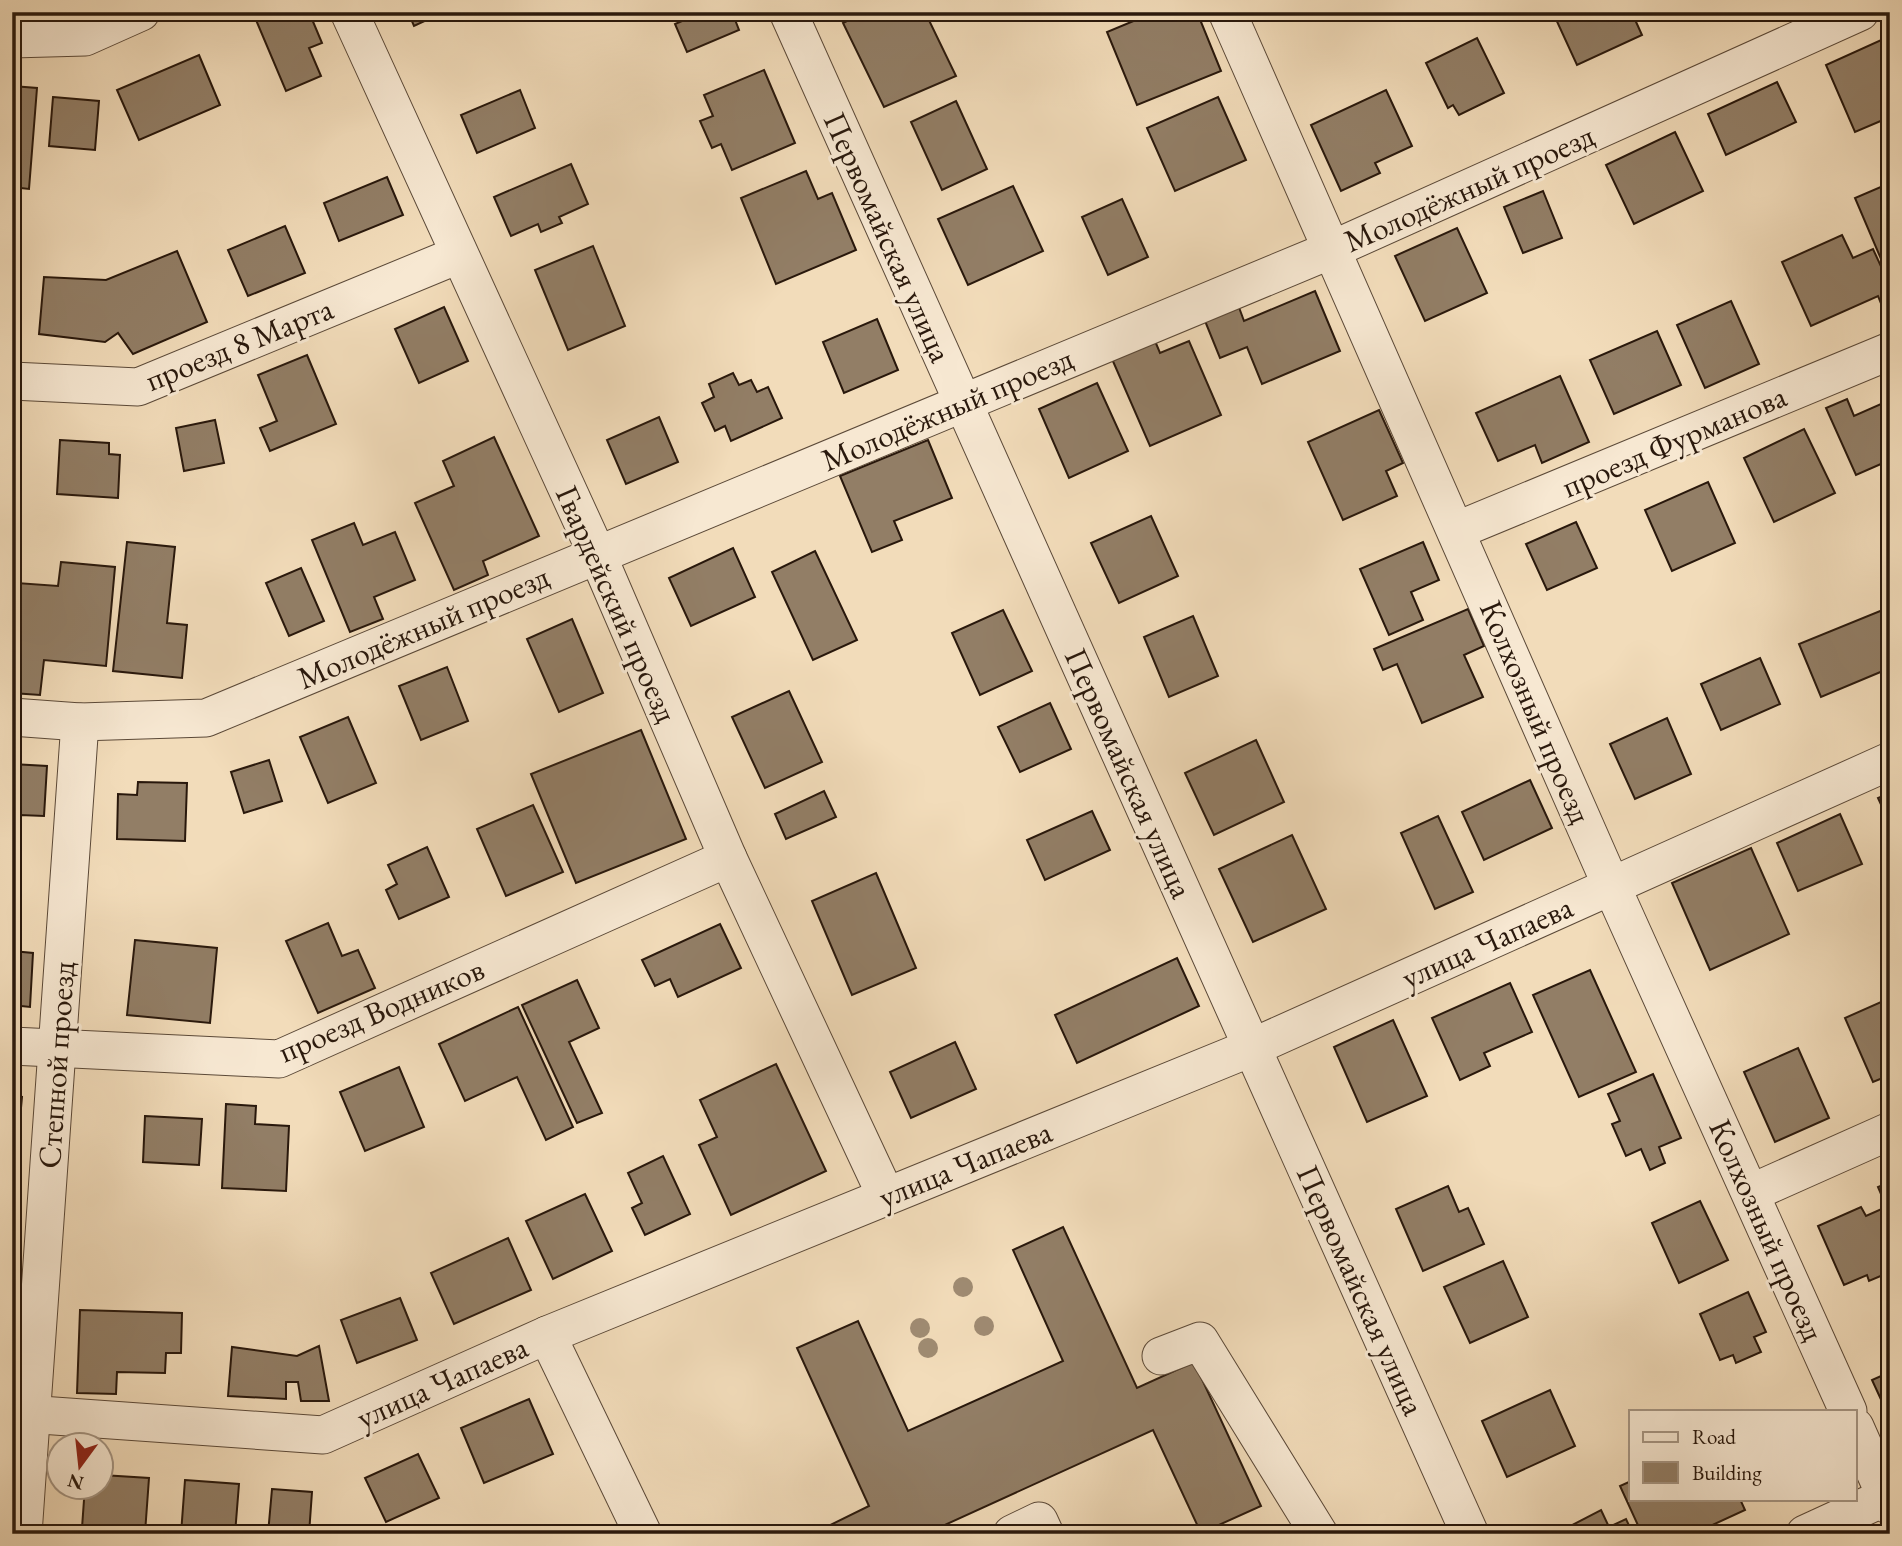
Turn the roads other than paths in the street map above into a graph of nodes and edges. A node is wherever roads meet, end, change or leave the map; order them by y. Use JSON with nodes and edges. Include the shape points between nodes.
{"nodes":[{"id":1,"x":141,"y":12,"type":"edge"},
{"id":2,"x":349,"y":12,"type":"edge"},
{"id":3,"x":789,"y":12,"type":"edge"},
{"id":4,"x":1227,"y":12,"type":"edge"},
{"id":5,"x":1860,"y":12,"type":"edge"},
{"id":6,"x":12,"y":39,"type":"edge"},
{"id":7,"x":1331,"y":250,"type":"junction"},
{"id":8,"x":458,"y":255,"type":"junction"},
{"id":9,"x":1890,"y":351,"type":"edge"},
{"id":10,"x":12,"y":381,"type":"edge"},
{"id":11,"x":961,"y":402,"type":"junction"},
{"id":12,"x":1458,"y":530,"type":"junction"},
{"id":13,"x":597,"y":554,"type":"junction"},
{"id":14,"x":12,"y":717,"type":"edge"},
{"id":15,"x":80,"y":722,"type":"junction"},
{"id":16,"x":1890,"y":761,"type":"edge"},
{"id":17,"x":728,"y":858,"type":"junction"},
{"id":18,"x":1611,"y":886,"type":"junction"},
{"id":19,"x":12,"y":1046,"type":"edge"},
{"id":20,"x":1253,"y":1047,"type":"junction"},
{"id":21,"x":57,"y":1049,"type":"junction"},
{"id":22,"x":1890,"y":1131,"type":"edge"},
{"id":23,"x":1751,"y":1193,"type":"junction"},
{"id":24,"x":886,"y":1196,"type":"junction"},
{"id":25,"x":547,"y":1335,"type":"junction"},
{"id":26,"x":1161,"y":1356,"type":"dead end"},
{"id":27,"x":1848,"y":1410,"type":"edge"},
{"id":28,"x":22,"y":1414,"type":"edge"},
{"id":29,"x":1856,"y":1429,"type":"edge"},
{"id":30,"x":1888,"y":1499,"type":"edge"},
{"id":31,"x":23,"y":1534,"type":"edge"},
{"id":32,"x":643,"y":1534,"type":"edge"},
{"id":33,"x":1012,"y":1534,"type":"edge"},
{"id":34,"x":1045,"y":1534,"type":"edge"},
{"id":35,"x":1319,"y":1534,"type":"edge"},
{"id":36,"x":1470,"y":1534,"type":"edge"},
{"id":37,"x":1805,"y":1534,"type":"edge"}],
"edges":[{"from":1,"to":6,"type":"street","via":[[85,37]]},
{"from":2,"to":8,"type":"street","name":"Гвардейский проезд"},
{"from":3,"to":11,"type":"street","name":"Первомайская улица"},
{"from":4,"to":7,"type":"street","name":"Колхозный проезд"},
{"from":5,"to":7,"type":"street","name":"Молодёжный проезд"},
{"from":7,"to":11,"type":"street","name":"Молодёжный проезд"},
{"from":7,"to":12,"type":"street","name":"Колхозный проезд"},
{"from":8,"to":10,"type":"street","name":"проезд 8 Марта","via":[[138,387]]},
{"from":8,"to":13,"type":"street","name":"Гвардейский проезд"},
{"from":9,"to":12,"type":"street","name":"проезд Фурманова"},
{"from":11,"to":13,"type":"street","name":"Молодёжный проезд"},
{"from":11,"to":20,"type":"street","name":"Первомайская улица"},
{"from":12,"to":18,"type":"street","name":"Колхозный проезд"},
{"from":13,"to":15,"type":"street","name":"Молодёжный проезд","via":[[206,718]]},
{"from":13,"to":17,"type":"street","name":"Гвардейский проезд"},
{"from":14,"to":15,"type":"street","name":"Молодёжный проезд"},
{"from":15,"to":21,"type":"street","name":"Степной проезд"},
{"from":16,"to":18,"type":"street","name":"улица Чапаева"},
{"from":17,"to":21,"type":"street","name":"проезд Водников","via":[[279,1059]]},
{"from":17,"to":24,"type":"street","name":"Гвардейский проезд"},
{"from":18,"to":20,"type":"street","name":"улица Чапаева"},
{"from":18,"to":23,"type":"street","name":"Колхозный проезд"},
{"from":19,"to":21,"type":"street","name":"проезд Водников"},
{"from":20,"to":24,"type":"street","name":"улица Чапаева"},
{"from":20,"to":36,"type":"street","name":"Первомайская улица"},
{"from":21,"to":28,"type":"street","name":"Степной проезд"},
{"from":22,"to":23,"type":"street"},
{"from":23,"to":27,"type":"street","name":"Колхозный проезд"},
{"from":24,"to":25,"type":"street","name":"улица Чапаева"},
{"from":25,"to":28,"type":"street","name":"улица Чапаева","via":[[323,1435]]},
{"from":25,"to":32,"type":"street"},
{"from":26,"to":35,"type":"street","via":[[1200,1341]]},
{"from":28,"to":31,"type":"street","name":"Степной проезд"},
{"from":29,"to":30,"type":"street"},
{"from":30,"to":37,"type":"street"},
{"from":33,"to":34,"type":"street","via":[[1039,1521]]}]}
